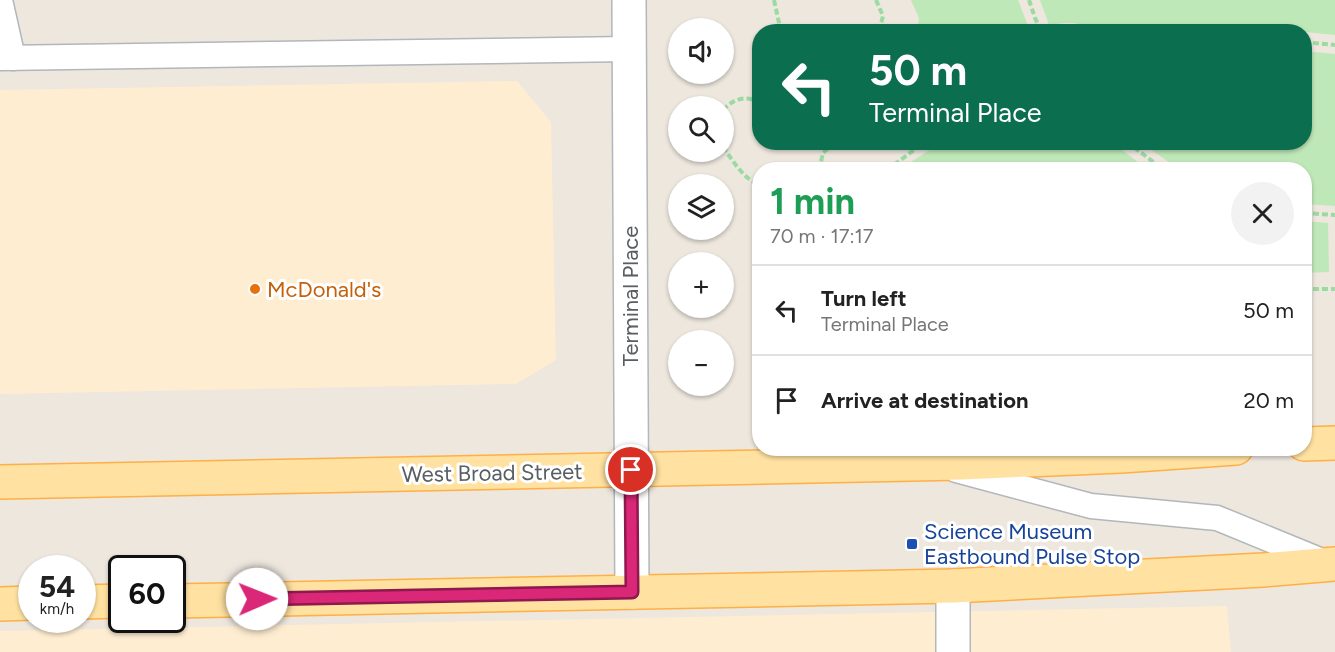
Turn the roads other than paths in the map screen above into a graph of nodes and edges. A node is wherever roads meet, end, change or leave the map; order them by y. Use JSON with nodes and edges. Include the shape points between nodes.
{"nodes":[{"id":1,"x":0,"y":0,"type":"edge"},
{"id":2,"x":629,"y":0,"type":"edge"},
{"id":3,"x":629,"y":49,"type":"junction"},
{"id":4,"x":6,"y":58,"type":"edge"},
{"id":5,"x":1335,"y":443,"type":"edge"},
{"id":6,"x":1312,"y":444,"type":"edge"},
{"id":7,"x":1121,"y":456,"type":"edge"},
{"id":8,"x":929,"y":463,"type":"junction"},
{"id":9,"x":631,"y":470,"type":"junction"},
{"id":10,"x":0,"y":482,"type":"edge"},
{"id":11,"x":1332,"y":564,"type":"edge"},
{"id":12,"x":953,"y":586,"type":"junction"},
{"id":13,"x":632,"y":592,"type":"junction"},
{"id":14,"x":186,"y":600,"type":"edge"},
{"id":15,"x":18,"y":603,"type":"edge"},
{"id":16,"x":0,"y":604,"type":"edge"},
{"id":17,"x":953,"y":652,"type":"edge"}],
"edges":[{"from":1,"to":4,"type":"lane"},
{"from":2,"to":3,"type":"street","name":"Terminal Place"},
{"from":3,"to":4,"type":"lane"},
{"from":3,"to":9,"type":"street","name":"Terminal Place"},
{"from":5,"to":6,"type":"main road"},
{"from":7,"to":8,"type":"main road","name":"West Broad Street"},
{"from":8,"to":9,"type":"main road","name":"West Broad Street"},
{"from":8,"to":11,"type":"lane","via":[[1091,506],[1217,518]]},
{"from":9,"to":10,"type":"main road","name":"West Broad Street"},
{"from":9,"to":13,"type":"street","name":"Terminal Place"},
{"from":11,"to":12,"type":"main road"},
{"from":12,"to":13,"type":"main road"},
{"from":12,"to":17,"type":"street"},
{"from":13,"to":14,"type":"main road"},
{"from":15,"to":16,"type":"main road"}]}
